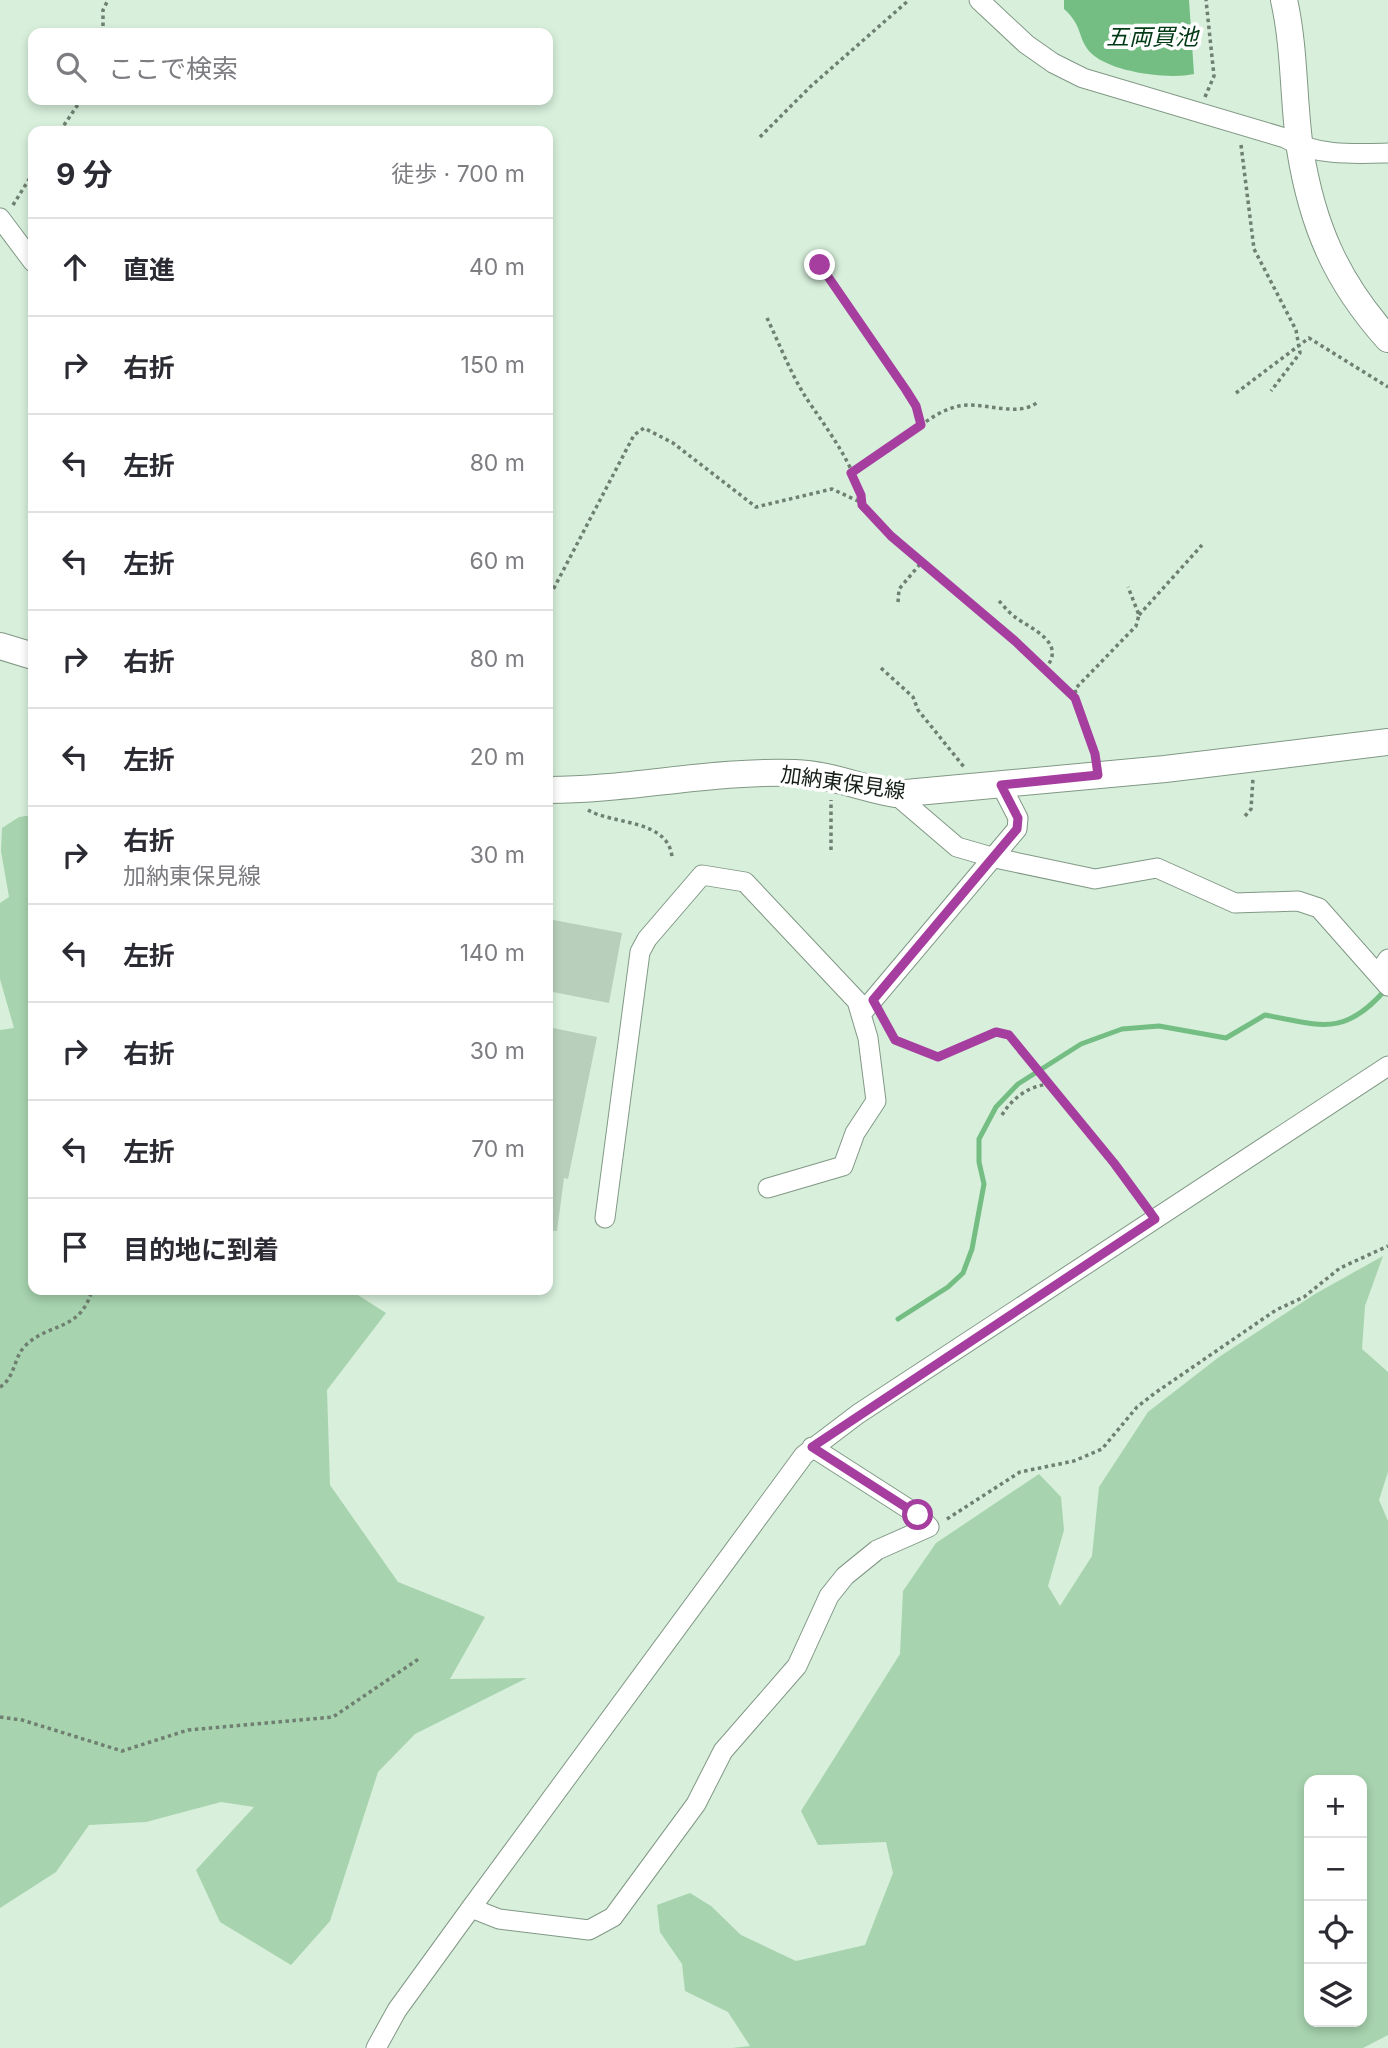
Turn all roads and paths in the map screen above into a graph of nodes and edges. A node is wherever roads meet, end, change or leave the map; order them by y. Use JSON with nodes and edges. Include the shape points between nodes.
{"nodes":[{"id":1,"x":108,"y":0,"type":"edge"},
{"id":2,"x":909,"y":0,"type":"edge"},
{"id":3,"x":979,"y":0,"type":"edge"},
{"id":4,"x":1206,"y":0,"type":"edge"},
{"id":5,"x":1284,"y":0,"type":"edge"},
{"id":6,"x":103,"y":28,"type":"edge"},
{"id":7,"x":78,"y":105,"type":"edge"},
{"id":8,"x":1197,"y":112,"type":"junction"},
{"id":9,"x":63,"y":126,"type":"edge"},
{"id":10,"x":1245,"y":126,"type":"junction"},
{"id":11,"x":760,"y":137,"type":"dead end"},
{"id":12,"x":1300,"y":147,"type":"junction"},
{"id":13,"x":1388,"y":153,"type":"edge"},
{"id":14,"x":28,"y":181,"type":"edge"},
{"id":15,"x":2,"y":220,"type":"edge"},
{"id":16,"x":28,"y":255,"type":"edge"},
{"id":17,"x":820,"y":265,"type":"dead end"},
{"id":18,"x":767,"y":318,"type":"dead end"},
{"id":19,"x":1388,"y":339,"type":"edge"},
{"id":20,"x":1299,"y":346,"type":"junction"},
{"id":21,"x":1388,"y":387,"type":"edge"},
{"id":22,"x":1271,"y":391,"type":"dead end"},
{"id":23,"x":1236,"y":393,"type":"dead end"},
{"id":24,"x":1039,"y":401,"type":"dead end"},
{"id":25,"x":921,"y":425,"type":"junction"},
{"id":26,"x":851,"y":473,"type":"junction"},
{"id":27,"x":862,"y":505,"type":"junction"},
{"id":28,"x":1202,"y":545,"type":"dead end"},
{"id":29,"x":921,"y":562,"type":"junction"},
{"id":30,"x":1128,"y":587,"type":"dead end"},
{"id":31,"x":553,"y":589,"type":"edge"},
{"id":32,"x":999,"y":601,"type":"dead end"},
{"id":33,"x":898,"y":602,"type":"dead end"},
{"id":34,"x":1139,"y":615,"type":"junction"},
{"id":35,"x":0,"y":646,"type":"edge"},
{"id":36,"x":28,"y":654,"type":"edge"},
{"id":37,"x":881,"y":668,"type":"dead end"},
{"id":38,"x":1044,"y":670,"type":"junction"},
{"id":39,"x":1075,"y":698,"type":"junction"},
{"id":40,"x":1388,"y":742,"type":"edge"},
{"id":41,"x":1250,"y":757,"type":"junction"},
{"id":42,"x":1098,"y":775,"type":"junction"},
{"id":43,"x":831,"y":777,"type":"junction"},
{"id":44,"x":1001,"y":785,"type":"junction"},
{"id":45,"x":971,"y":788,"type":"junction"},
{"id":46,"x":553,"y":790,"type":"edge"},
{"id":47,"x":581,"y":790,"type":"junction"},
{"id":48,"x":895,"y":794,"type":"junction"},
{"id":49,"x":1245,"y":816,"type":"dead end"},
{"id":50,"x":831,"y":850,"type":"dead end"},
{"id":51,"x":672,"y":857,"type":"dead end"},
{"id":52,"x":995,"y":858,"type":"junction"},
{"id":53,"x":1385,"y":973,"type":"edge"},
{"id":54,"x":868,"y":1006,"type":"junction"},
{"id":55,"x":1388,"y":1066,"type":"edge"},
{"id":56,"x":1049,"y":1084,"type":"junction"},
{"id":57,"x":1002,"y":1115,"type":"dead end"},
{"id":58,"x":768,"y":1188,"type":"dead end"},
{"id":59,"x":605,"y":1217,"type":"dead end"},
{"id":60,"x":1155,"y":1219,"type":"junction"},
{"id":61,"x":1388,"y":1246,"type":"edge"},
{"id":62,"x":91,"y":1295,"type":"edge"},
{"id":63,"x":0,"y":1387,"type":"edge"},
{"id":64,"x":812,"y":1447,"type":"junction"},
{"id":65,"x":929,"y":1527,"type":"junction"},
{"id":66,"x":421,"y":1658,"type":"dead end"},
{"id":67,"x":0,"y":1717,"type":"edge"},
{"id":68,"x":471,"y":1908,"type":"junction"},
{"id":69,"x":376,"y":2048,"type":"edge"}],
"edges":[{"from":1,"to":6,"type":"path"},
{"from":2,"to":11,"type":"path"},
{"from":3,"to":8,"type":"street","via":[[1053,63],[1083,78]]},
{"from":4,"to":8,"type":"path","via":[[1214,76]]},
{"from":5,"to":12,"type":"main road"},
{"from":7,"to":9,"type":"path"},
{"from":8,"to":10,"type":"street"},
{"from":10,"to":12,"type":"street"},
{"from":10,"to":20,"type":"path","via":[[1241,140],[1254,249],[1296,330]]},
{"from":12,"to":13,"type":"street","via":[[1351,154]]},
{"from":12,"to":19,"type":"main road","via":[[1308,196],[1325,244],[1342,278]]},
{"from":14,"to":15,"type":"path"},
{"from":15,"to":16,"type":"street"},
{"from":17,"to":25,"type":"path","via":[[906,390]]},
{"from":18,"to":26,"type":"path","via":[[805,396]]},
{"from":20,"to":21,"type":"path","via":[[1309,338]]},
{"from":20,"to":22,"type":"path","via":[[1300,353]]},
{"from":20,"to":23,"type":"path"},
{"from":24,"to":25,"type":"path","via":[[1024,409],[960,405]]},
{"from":25,"to":26,"type":"path"},
{"from":26,"to":27,"type":"path"},
{"from":27,"to":29,"type":"path"},
{"from":27,"to":31,"type":"path","via":[[832,489],[756,507],[673,443],[644,428],[634,435]]},
{"from":28,"to":34,"type":"path"},
{"from":29,"to":33,"type":"path","via":[[899,589]]},
{"from":29,"to":38,"type":"path"},
{"from":30,"to":34,"type":"path"},
{"from":32,"to":38,"type":"path","via":[[1050,644],[1051,658]]},
{"from":34,"to":39,"type":"path","via":[[1136,626],[1075,689]]},
{"from":35,"to":36,"type":"main road"},
{"from":37,"to":45,"type":"path","via":[[913,697],[918,710],[962,764]]},
{"from":38,"to":39,"type":"path"},
{"from":39,"to":42,"type":"path"},
{"from":40,"to":41,"type":"main road","name":"加納東保見線"},
{"from":41,"to":42,"type":"main road","name":"加納東保見線"},
{"from":41,"to":49,"type":"path","via":[[1251,809]]},
{"from":42,"to":44,"type":"main road","name":"加納東保見線"},
{"from":43,"to":47,"type":"main road","name":"加納東保見線","via":[[754,773]]},
{"from":43,"to":48,"type":"main road","name":"加納東保見線"},
{"from":43,"to":50,"type":"path"},
{"from":44,"to":45,"type":"main road","name":"加納東保見線"},
{"from":44,"to":52,"type":"street","via":[[1018,818],[1017,829]]},
{"from":45,"to":48,"type":"main road","name":"加納東保見線"},
{"from":46,"to":47,"type":"main road","name":"加納東保見線"},
{"from":47,"to":51,"type":"path","via":[[588,810],[658,833],[671,847]]},
{"from":48,"to":52,"type":"street","via":[[957,847]]},
{"from":52,"to":53,"type":"street","via":[[1095,879],[1157,868],[1235,903],[1310,904]]},
{"from":52,"to":54,"type":"street"},
{"from":54,"to":56,"type":"path","via":[[891,1036],[938,1057],[1003,1032]]},
{"from":54,"to":58,"type":"street","via":[[876,1101],[855,1133],[843,1166]]},
{"from":54,"to":59,"type":"street","via":[[856,1001],[745,882],[702,875],[640,952]]},
{"from":55,"to":60,"type":"street"},
{"from":56,"to":57,"type":"path","via":[[1019,1095]]},
{"from":56,"to":60,"type":"path"},
{"from":60,"to":64,"type":"street"},
{"from":61,"to":65,"type":"path","via":[[1340,1268],[1304,1297],[1276,1310],[1155,1393],[1102,1449],[1064,1464],[1020,1472]]},
{"from":62,"to":63,"type":"path","via":[[87,1307],[68,1323],[25,1345],[8,1382]]},
{"from":64,"to":65,"type":"street","via":[[918,1515]]},
{"from":64,"to":68,"type":"street"},
{"from":65,"to":68,"type":"street","via":[[877,1550],[845,1576],[829,1596],[797,1666],[723,1751],[696,1804],[612,1916],[589,1930],[499,1919]]},
{"from":66,"to":67,"type":"path","via":[[333,1717],[188,1730],[122,1751]]},
{"from":68,"to":69,"type":"street","via":[[397,2010]]}]}
